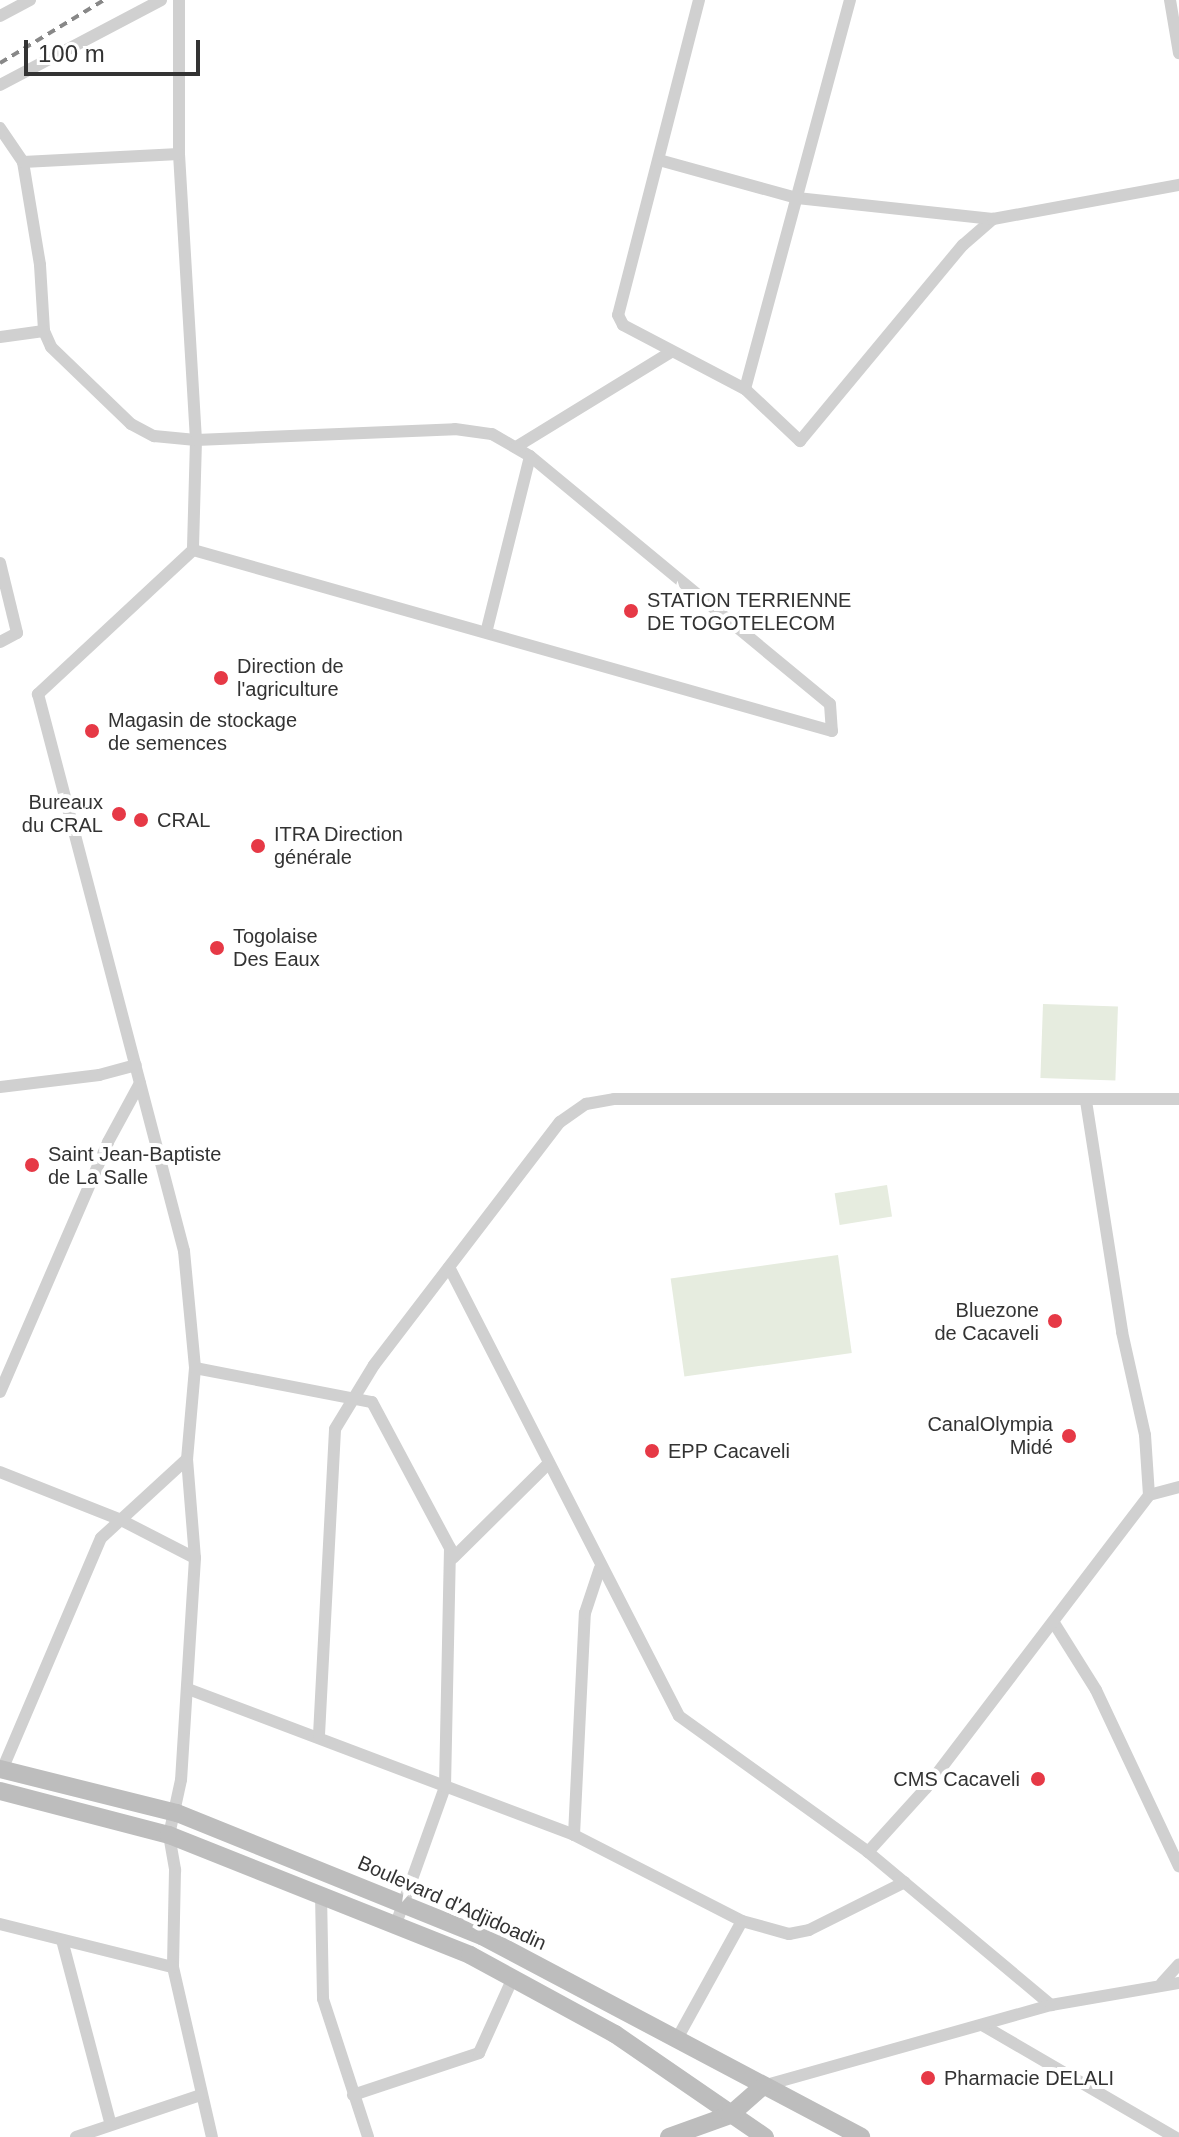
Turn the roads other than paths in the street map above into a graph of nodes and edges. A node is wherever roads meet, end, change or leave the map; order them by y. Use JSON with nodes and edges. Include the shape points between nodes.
{"nodes":[{"id":1,"x":30,"y":0,"type":"edge"},
{"id":2,"x":161,"y":0,"type":"edge"},
{"id":3,"x":179,"y":0,"type":"edge"},
{"id":4,"x":699,"y":0,"type":"edge"},
{"id":5,"x":850,"y":0,"type":"edge"},
{"id":6,"x":1170,"y":0,"type":"edge"},
{"id":7,"x":0,"y":16,"type":"edge"},
{"id":8,"x":1179,"y":53,"type":"edge"},
{"id":9,"x":0,"y":85,"type":"edge"},
{"id":10,"x":0,"y":128,"type":"edge"},
{"id":11,"x":179,"y":154,"type":"junction"},
{"id":12,"x":659,"y":160,"type":"junction"},
{"id":13,"x":23,"y":162,"type":"junction"},
{"id":14,"x":1179,"y":185,"type":"edge"},
{"id":15,"x":797,"y":198,"type":"junction"},
{"id":16,"x":993,"y":219,"type":"junction"},
{"id":17,"x":44,"y":331,"type":"junction"},
{"id":18,"x":0,"y":337,"type":"edge"},
{"id":19,"x":671,"y":352,"type":"junction"},
{"id":20,"x":745,"y":389,"type":"junction"},
{"id":21,"x":196,"y":440,"type":"junction"},
{"id":22,"x":516,"y":447,"type":"junction"},
{"id":23,"x":530,"y":456,"type":"junction"},
{"id":24,"x":193,"y":550,"type":"junction"},
{"id":25,"x":0,"y":563,"type":"edge"},
{"id":26,"x":487,"y":629,"type":"junction"},
{"id":27,"x":0,"y":642,"type":"edge"},
{"id":28,"x":136,"y":1065,"type":"junction"},
{"id":29,"x":140,"y":1083,"type":"junction"},
{"id":30,"x":0,"y":1087,"type":"edge"},
{"id":31,"x":1179,"y":1099,"type":"edge"},
{"id":32,"x":1086,"y":1101,"type":"junction"},
{"id":33,"x":449,"y":1267,"type":"junction"},
{"id":34,"x":195,"y":1368,"type":"junction"},
{"id":35,"x":0,"y":1392,"type":"edge"},
{"id":36,"x":353,"y":1396,"type":"junction"},
{"id":37,"x":187,"y":1459,"type":"junction"},
{"id":38,"x":548,"y":1464,"type":"junction"},
{"id":39,"x":0,"y":1472,"type":"edge"},
{"id":40,"x":1179,"y":1487,"type":"edge"},
{"id":41,"x":1149,"y":1495,"type":"junction"},
{"id":42,"x":119,"y":1519,"type":"junction"},
{"id":43,"x":195,"y":1558,"type":"junction"},
{"id":44,"x":453,"y":1558,"type":"junction"},
{"id":45,"x":600,"y":1568,"type":"junction"},
{"id":46,"x":1054,"y":1623,"type":"junction"},
{"id":47,"x":188,"y":1689,"type":"junction"},
{"id":48,"x":319,"y":1735,"type":"junction"},
{"id":49,"x":1,"y":1769,"type":"edge"},
{"id":50,"x":445,"y":1787,"type":"junction"},
{"id":51,"x":0,"y":1791,"type":"edge"},
{"id":52,"x":177,"y":1813,"type":"junction"},
{"id":53,"x":169,"y":1835,"type":"junction"},
{"id":54,"x":574,"y":1835,"type":"junction"},
{"id":55,"x":868,"y":1852,"type":"junction"},
{"id":56,"x":1179,"y":1866,"type":"edge"},
{"id":57,"x":905,"y":1882,"type":"junction"},
{"id":58,"x":321,"y":1894,"type":"junction"},
{"id":59,"x":406,"y":1905,"type":"junction"},
{"id":60,"x":742,"y":1921,"type":"junction"},
{"id":61,"x":0,"y":1924,"type":"edge"},
{"id":62,"x":396,"y":1924,"type":"junction"},
{"id":63,"x":62,"y":1940,"type":"junction"},
{"id":64,"x":1179,"y":1964,"type":"edge"},
{"id":65,"x":173,"y":1967,"type":"junction"},
{"id":66,"x":512,"y":1980,"type":"junction"},
{"id":67,"x":1162,"y":1983,"type":"junction"},
{"id":68,"x":1179,"y":1983,"type":"edge"},
{"id":69,"x":1051,"y":2005,"type":"junction"},
{"id":70,"x":984,"y":2026,"type":"junction"},
{"id":71,"x":678,"y":2037,"type":"junction"},
{"id":72,"x":763,"y":2086,"type":"junction"},
{"id":73,"x":201,"y":2095,"type":"junction"},
{"id":74,"x":353,"y":2095,"type":"junction"},
{"id":75,"x":730,"y":2115,"type":"junction"},
{"id":76,"x":111,"y":2125,"type":"junction"},
{"id":77,"x":1150,"y":2131,"type":"edge"},
{"id":78,"x":76,"y":2137,"type":"edge"},
{"id":79,"x":212,"y":2137,"type":"edge"},
{"id":80,"x":368,"y":2137,"type":"edge"},
{"id":81,"x":669,"y":2137,"type":"edge"},
{"id":82,"x":765,"y":2137,"type":"edge"},
{"id":83,"x":861,"y":2137,"type":"edge"},
{"id":84,"x":1175,"y":2137,"type":"edge"}],
"edges":[{"from":1,"to":7,"type":"street"},
{"from":2,"to":9,"type":"street"},
{"from":3,"to":11,"type":"street"},
{"from":4,"to":12,"type":"street"},
{"from":5,"to":15,"type":"street"},
{"from":6,"to":8,"type":"street"},
{"from":10,"to":13,"type":"street"},
{"from":11,"to":13,"type":"street"},
{"from":11,"to":21,"type":"street"},
{"from":12,"to":15,"type":"street"},
{"from":12,"to":19,"type":"street","via":[[618,315],[623,325]]},
{"from":13,"to":17,"type":"street","via":[[40,265]]},
{"from":14,"to":16,"type":"street"},
{"from":15,"to":16,"type":"street"},
{"from":15,"to":20,"type":"street"},
{"from":16,"to":20,"type":"street","via":[[963,245],[800,441]]},
{"from":17,"to":18,"type":"street"},
{"from":17,"to":21,"type":"street","via":[[62,360],[131,424],[154,436]]},
{"from":19,"to":20,"type":"street"},
{"from":19,"to":22,"type":"street"},
{"from":21,"to":22,"type":"street","via":[[455,429],[492,434]]},
{"from":21,"to":24,"type":"street"},
{"from":22,"to":23,"type":"street"},
{"from":23,"to":26,"type":"street"},
{"from":23,"to":26,"type":"street","via":[[830,704],[832,731]]},
{"from":24,"to":26,"type":"street"},
{"from":24,"to":28,"type":"street","via":[[38,694]]},
{"from":25,"to":27,"type":"street","via":[[17,633]]},
{"from":28,"to":29,"type":"street"},
{"from":28,"to":30,"type":"street"},
{"from":29,"to":34,"type":"street","via":[[184,1251]]},
{"from":29,"to":35,"type":"street","via":[[108,1142]]},
{"from":31,"to":32,"type":"street"},
{"from":32,"to":33,"type":"street","via":[[614,1099],[586,1104],[560,1122]]},
{"from":32,"to":41,"type":"street","via":[[1122,1332],[1145,1435]]},
{"from":33,"to":36,"type":"street"},
{"from":33,"to":38,"type":"street"},
{"from":34,"to":36,"type":"street"},
{"from":34,"to":37,"type":"street"},
{"from":36,"to":44,"type":"street","via":[[378,1408]]},
{"from":36,"to":48,"type":"street","via":[[331,1442]]},
{"from":37,"to":42,"type":"street"},
{"from":37,"to":43,"type":"street"},
{"from":38,"to":44,"type":"street"},
{"from":38,"to":45,"type":"street"},
{"from":39,"to":42,"type":"street"},
{"from":40,"to":41,"type":"street"},
{"from":41,"to":46,"type":"street"},
{"from":42,"to":43,"type":"street"},
{"from":42,"to":49,"type":"street","via":[[88,1563]]},
{"from":43,"to":47,"type":"street"},
{"from":44,"to":50,"type":"street"},
{"from":45,"to":54,"type":"street","via":[[585,1613]]},
{"from":45,"to":55,"type":"street","via":[[679,1716]]},
{"from":46,"to":55,"type":"street","via":[[926,1788]]},
{"from":46,"to":56,"type":"street","via":[[1096,1690]]},
{"from":47,"to":48,"type":"street"},
{"from":47,"to":52,"type":"street"},
{"from":48,"to":50,"type":"street"},
{"from":49,"to":52,"type":"main road","name":"Boulevard d'Adjidoadin"},
{"from":50,"to":54,"type":"street"},
{"from":50,"to":59,"type":"street"},
{"from":51,"to":53,"type":"main road","name":"Boulevard d'Adjidoadin"},
{"from":52,"to":53,"type":"street"},
{"from":52,"to":59,"type":"main road","name":"Boulevard d'Adjidoadin"},
{"from":53,"to":58,"type":"main road","name":"Boulevard d'Adjidoadin"},
{"from":53,"to":65,"type":"street","via":[[175,1870]]},
{"from":54,"to":60,"type":"street"},
{"from":55,"to":57,"type":"street"},
{"from":57,"to":60,"type":"street","via":[[800,1934]]},
{"from":57,"to":69,"type":"street"},
{"from":58,"to":62,"type":"main road","name":"Boulevard d'Adjidoadin"},
{"from":58,"to":74,"type":"street","via":[[323,1999]]},
{"from":59,"to":62,"type":"street"},
{"from":59,"to":71,"type":"main road","name":"Boulevard d'Adjidoadin","via":[[482,1936]]},
{"from":60,"to":71,"type":"street"},
{"from":61,"to":63,"type":"street"},
{"from":62,"to":66,"type":"main road","name":"Boulevard d'Adjidoadin"},
{"from":63,"to":65,"type":"street"},
{"from":63,"to":76,"type":"street"},
{"from":64,"to":67,"type":"street"},
{"from":65,"to":73,"type":"street"},
{"from":66,"to":74,"type":"street","via":[[479,2053]]},
{"from":66,"to":75,"type":"main road","name":"Boulevard d'Adjidoadin","via":[[615,2034]]},
{"from":67,"to":68,"type":"street"},
{"from":67,"to":69,"type":"street"},
{"from":69,"to":70,"type":"street"},
{"from":70,"to":72,"type":"street"},
{"from":70,"to":77,"type":"street"},
{"from":71,"to":72,"type":"main road","name":"Boulevard d'Adjidoadin"},
{"from":72,"to":75,"type":"main road"},
{"from":72,"to":83,"type":"main road","name":"Boulevard d'Adjidoadin"},
{"from":73,"to":76,"type":"street"},
{"from":73,"to":79,"type":"street"},
{"from":74,"to":80,"type":"street"},
{"from":75,"to":81,"type":"main road"},
{"from":75,"to":82,"type":"main road","name":"Boulevard d'Adjidoadin"},
{"from":76,"to":78,"type":"street"},
{"from":77,"to":84,"type":"street"}]}
